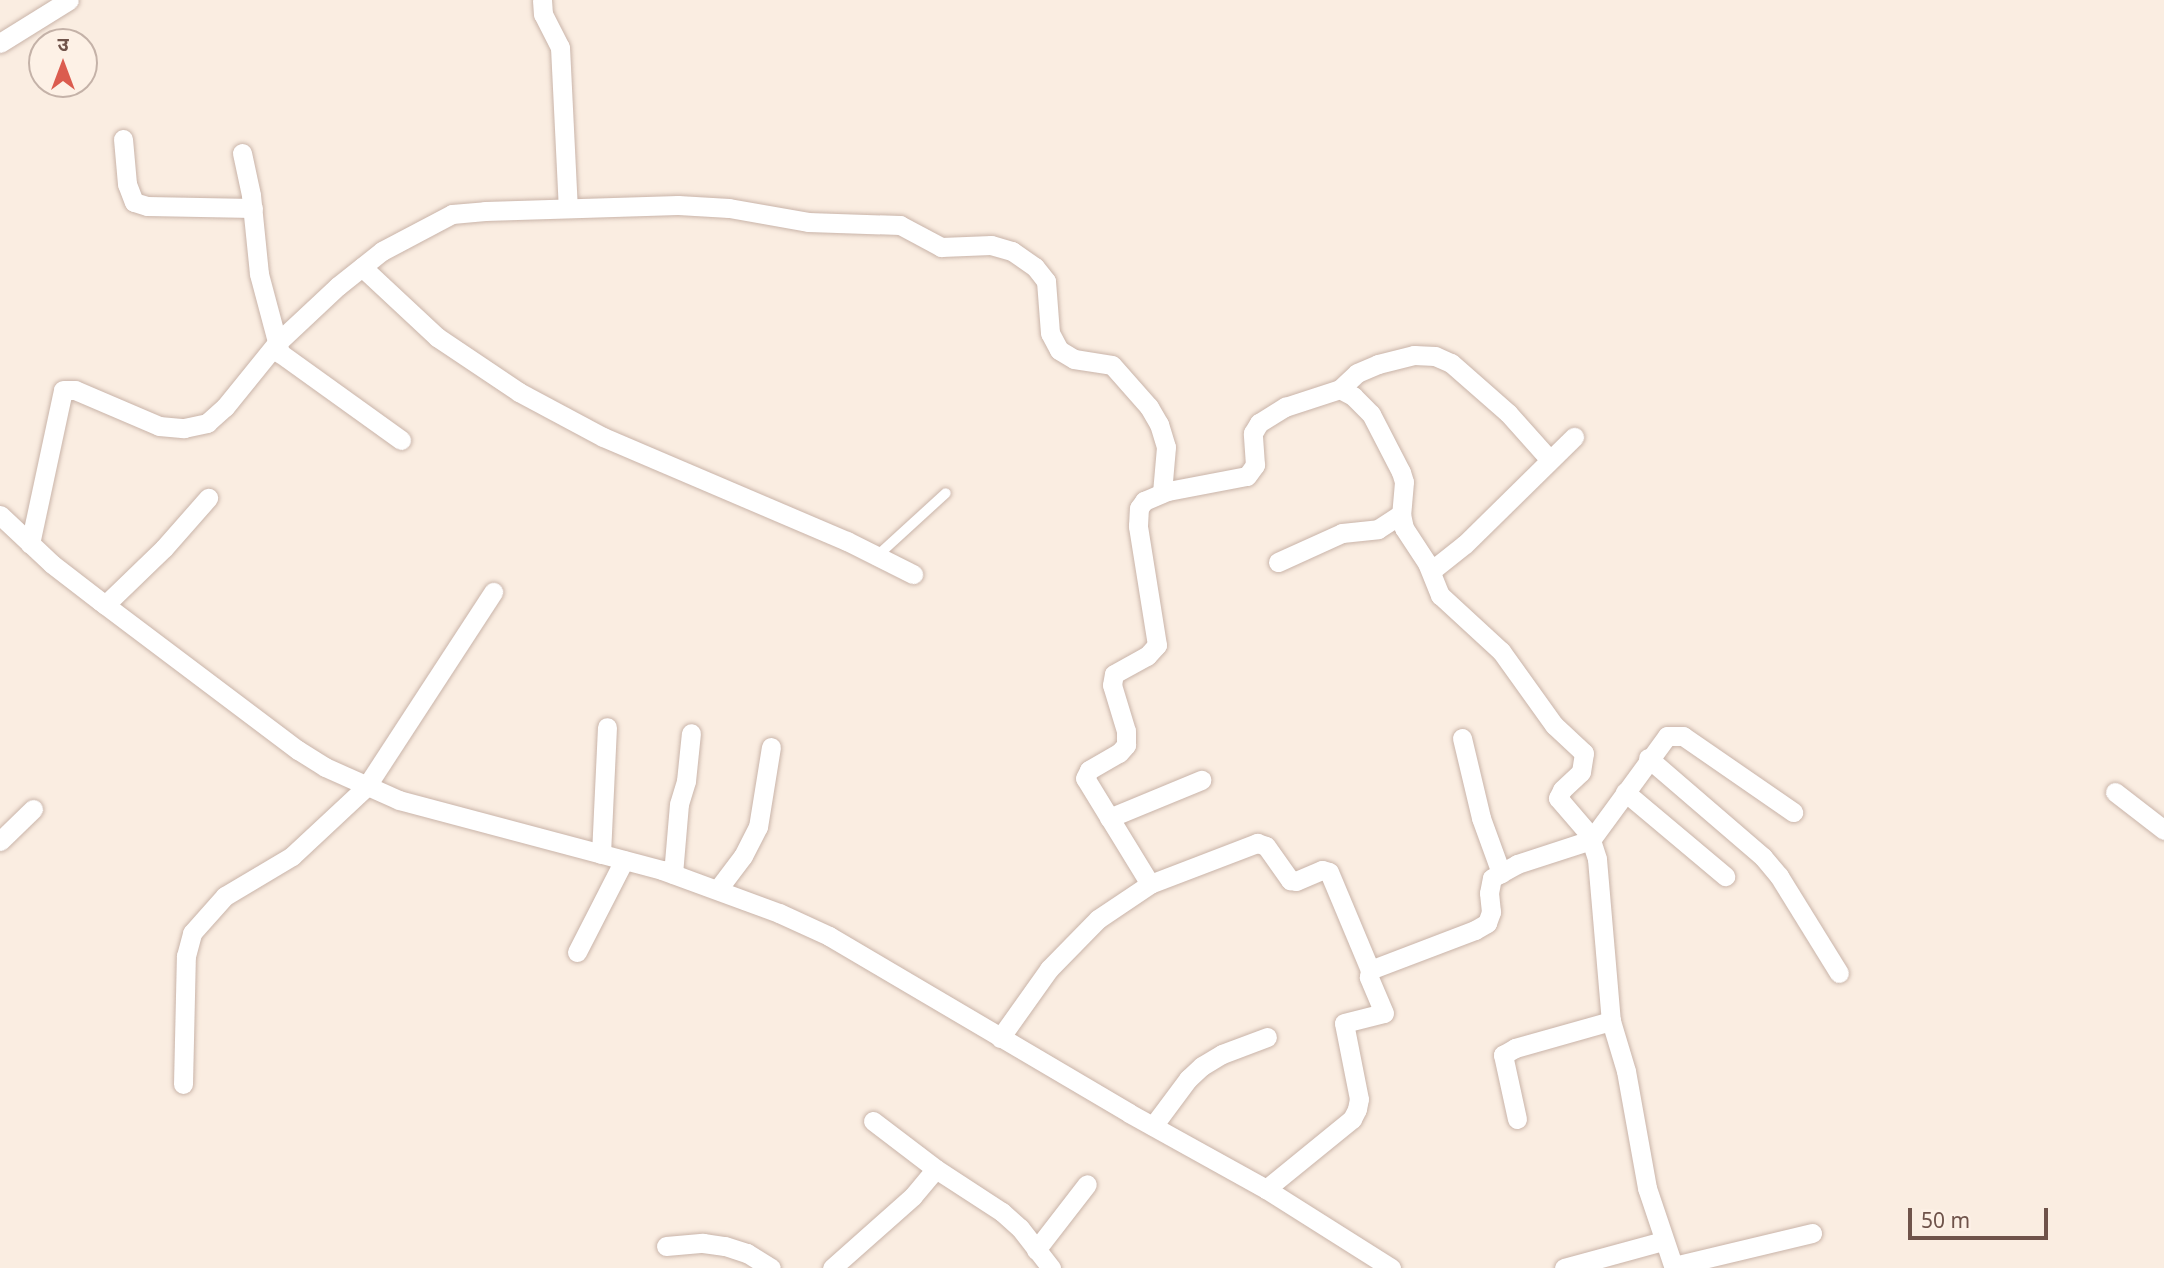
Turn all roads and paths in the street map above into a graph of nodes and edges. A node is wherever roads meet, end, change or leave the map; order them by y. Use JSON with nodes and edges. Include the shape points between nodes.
{"nodes":[{"id":1,"x":69,"y":0,"type":"edge"},
{"id":2,"x":542,"y":0,"type":"edge"},
{"id":3,"x":0,"y":43,"type":"edge"},
{"id":4,"x":123,"y":139,"type":"dead end"},
{"id":5,"x":242,"y":153,"type":"dead end"},
{"id":6,"x":253,"y":208,"type":"junction"},
{"id":7,"x":568,"y":208,"type":"junction"},
{"id":8,"x":362,"y":267,"type":"junction"},
{"id":9,"x":276,"y":344,"type":"junction"},
{"id":10,"x":1340,"y":389,"type":"junction"},
{"id":11,"x":1574,"y":437,"type":"dead end"},
{"id":12,"x":401,"y":440,"type":"dead end"},
{"id":13,"x":1550,"y":460,"type":"junction"},
{"id":14,"x":946,"y":493,"type":"dead end"},
{"id":15,"x":1162,"y":493,"type":"junction"},
{"id":16,"x":208,"y":498,"type":"dead end"},
{"id":17,"x":1401,"y":514,"type":"junction"},
{"id":18,"x":0,"y":515,"type":"edge"},
{"id":19,"x":30,"y":544,"type":"junction"},
{"id":20,"x":877,"y":556,"type":"junction"},
{"id":21,"x":1278,"y":562,"type":"dead end"},
{"id":22,"x":1431,"y":571,"type":"junction"},
{"id":23,"x":913,"y":574,"type":"dead end"},
{"id":24,"x":494,"y":592,"type":"dead end"},
{"id":25,"x":105,"y":605,"type":"junction"},
{"id":26,"x":607,"y":727,"type":"dead end"},
{"id":27,"x":691,"y":733,"type":"dead end"},
{"id":28,"x":1462,"y":738,"type":"dead end"},
{"id":29,"x":771,"y":747,"type":"dead end"},
{"id":30,"x":1648,"y":758,"type":"junction"},
{"id":31,"x":1200,"y":780,"type":"dead end"},
{"id":32,"x":366,"y":787,"type":"junction"},
{"id":33,"x":1625,"y":792,"type":"junction"},
{"id":34,"x":2115,"y":792,"type":"dead end"},
{"id":35,"x":33,"y":809,"type":"dead end"},
{"id":36,"x":1793,"y":812,"type":"dead end"},
{"id":37,"x":1109,"y":818,"type":"junction"},
{"id":38,"x":2164,"y":830,"type":"edge"},
{"id":39,"x":1591,"y":840,"type":"junction"},
{"id":40,"x":0,"y":841,"type":"edge"},
{"id":41,"x":601,"y":854,"type":"junction"},
{"id":42,"x":624,"y":860,"type":"junction"},
{"id":43,"x":1501,"y":873,"type":"junction"},
{"id":44,"x":673,"y":874,"type":"junction"},
{"id":45,"x":1725,"y":876,"type":"dead end"},
{"id":46,"x":1150,"y":884,"type":"junction"},
{"id":47,"x":718,"y":890,"type":"junction"},
{"id":48,"x":577,"y":952,"type":"dead end"},
{"id":49,"x":1370,"y":970,"type":"junction"},
{"id":50,"x":1839,"y":973,"type":"dead end"},
{"id":51,"x":1611,"y":1021,"type":"junction"},
{"id":52,"x":1267,"y":1037,"type":"dead end"},
{"id":53,"x":1000,"y":1038,"type":"junction"},
{"id":54,"x":183,"y":1084,"type":"dead end"},
{"id":55,"x":1517,"y":1119,"type":"dead end"},
{"id":56,"x":873,"y":1121,"type":"dead end"},
{"id":57,"x":1153,"y":1126,"type":"junction"},
{"id":58,"x":936,"y":1170,"type":"junction"},
{"id":59,"x":1087,"y":1184,"type":"dead end"},
{"id":60,"x":1266,"y":1189,"type":"junction"},
{"id":61,"x":1812,"y":1234,"type":"dead end"},
{"id":62,"x":1663,"y":1241,"type":"junction"},
{"id":63,"x":666,"y":1246,"type":"dead end"},
{"id":64,"x":1036,"y":1250,"type":"junction"},
{"id":65,"x":845,"y":1264,"type":"edge"},
{"id":66,"x":1674,"y":1267,"type":"edge"},
{"id":67,"x":771,"y":1268,"type":"edge"},
{"id":68,"x":1051,"y":1268,"type":"edge"},
{"id":69,"x":1391,"y":1268,"type":"edge"},
{"id":70,"x":1564,"y":1268,"type":"edge"}],
"edges":[{"from":1,"to":3,"type":"street"},
{"from":2,"to":7,"type":"street","via":[[543,14],[560,47]]},
{"from":4,"to":6,"type":"street","via":[[127,184],[134,202]]},
{"from":5,"to":6,"type":"street"},
{"from":6,"to":9,"type":"street","via":[[258,274]]},
{"from":7,"to":8,"type":"street","via":[[452,214],[402,239]]},
{"from":7,"to":15,"type":"street","via":[[729,208],[808,222],[900,225],[941,247],[991,245],[1012,251],[1046,281],[1050,333],[1059,350],[1074,359],[1112,365],[1149,407],[1166,447]]},
{"from":8,"to":9,"type":"street"},
{"from":8,"to":20,"type":"street","via":[[437,337],[519,392],[603,437]]},
{"from":9,"to":12,"type":"street","via":[[285,357]]},
{"from":9,"to":19,"type":"street","via":[[218,415],[197,426],[159,426],[75,390],[63,390]]},
{"from":10,"to":13,"type":"street","via":[[1357,373],[1378,364],[1414,355],[1435,356],[1451,363],[1508,413]]},
{"from":10,"to":15,"type":"street","via":[[1285,407],[1259,423],[1253,433],[1255,465],[1247,476]]},
{"from":10,"to":17,"type":"street","via":[[1371,414],[1401,472]]},
{"from":11,"to":13,"type":"street"},
{"from":13,"to":22,"type":"street"},
{"from":14,"to":20,"type":"lane"},
{"from":15,"to":37,"type":"street","via":[[1144,501],[1138,517],[1157,645],[1147,656],[1114,674],[1112,685],[1126,745],[1089,770],[1085,778]]},
{"from":16,"to":25,"type":"street"},
{"from":17,"to":21,"type":"street","via":[[1378,529],[1342,533]]},
{"from":17,"to":22,"type":"street","via":[[1404,528]]},
{"from":18,"to":19,"type":"street"},
{"from":19,"to":25,"type":"street"},
{"from":20,"to":23,"type":"street"},
{"from":22,"to":39,"type":"street","via":[[1440,595],[1501,651],[1554,725],[1584,753],[1581,772],[1558,798]]},
{"from":24,"to":32,"type":"street"},
{"from":25,"to":32,"type":"street","via":[[298,750]]},
{"from":26,"to":41,"type":"street"},
{"from":27,"to":44,"type":"street"},
{"from":28,"to":43,"type":"street","via":[[1481,818]]},
{"from":29,"to":47,"type":"street","via":[[758,827]]},
{"from":30,"to":33,"type":"street"},
{"from":30,"to":36,"type":"street","via":[[1667,736],[1683,736]]},
{"from":30,"to":50,"type":"street","via":[[1771,867]]},
{"from":31,"to":37,"type":"street"},
{"from":32,"to":41,"type":"street","via":[[451,815]]},
{"from":32,"to":54,"type":"street","via":[[292,856],[225,896],[192,933],[186,956]]},
{"from":33,"to":39,"type":"street"},
{"from":33,"to":45,"type":"street"},
{"from":34,"to":38,"type":"street"},
{"from":35,"to":40,"type":"street"},
{"from":37,"to":46,"type":"street"},
{"from":39,"to":43,"type":"street"},
{"from":39,"to":51,"type":"street"},
{"from":41,"to":42,"type":"street"},
{"from":42,"to":44,"type":"street"},
{"from":42,"to":48,"type":"street"},
{"from":43,"to":49,"type":"street","via":[[1492,878],[1487,923]]},
{"from":44,"to":47,"type":"street"},
{"from":46,"to":49,"type":"street","via":[[1263,844],[1290,880],[1329,872]]},
{"from":46,"to":53,"type":"street","via":[[1098,919],[1071,944]]},
{"from":47,"to":53,"type":"street","via":[[829,936]]},
{"from":49,"to":60,"type":"street","via":[[1385,1013],[1343,1023],[1359,1098],[1357,1110],[1352,1119]]},
{"from":51,"to":55,"type":"street","via":[[1503,1055]]},
{"from":51,"to":62,"type":"street"},
{"from":52,"to":57,"type":"street","via":[[1202,1066]]},
{"from":53,"to":57,"type":"street"},
{"from":56,"to":58,"type":"street"},
{"from":57,"to":60,"type":"street"},
{"from":58,"to":64,"type":"street","via":[[1002,1212]]},
{"from":58,"to":65,"type":"street"},
{"from":59,"to":64,"type":"street"},
{"from":60,"to":69,"type":"street"},
{"from":61,"to":66,"type":"street"},
{"from":62,"to":66,"type":"street"},
{"from":62,"to":70,"type":"street"},
{"from":63,"to":67,"type":"street","via":[[725,1246],[747,1252]]},
{"from":64,"to":68,"type":"street"}]}
